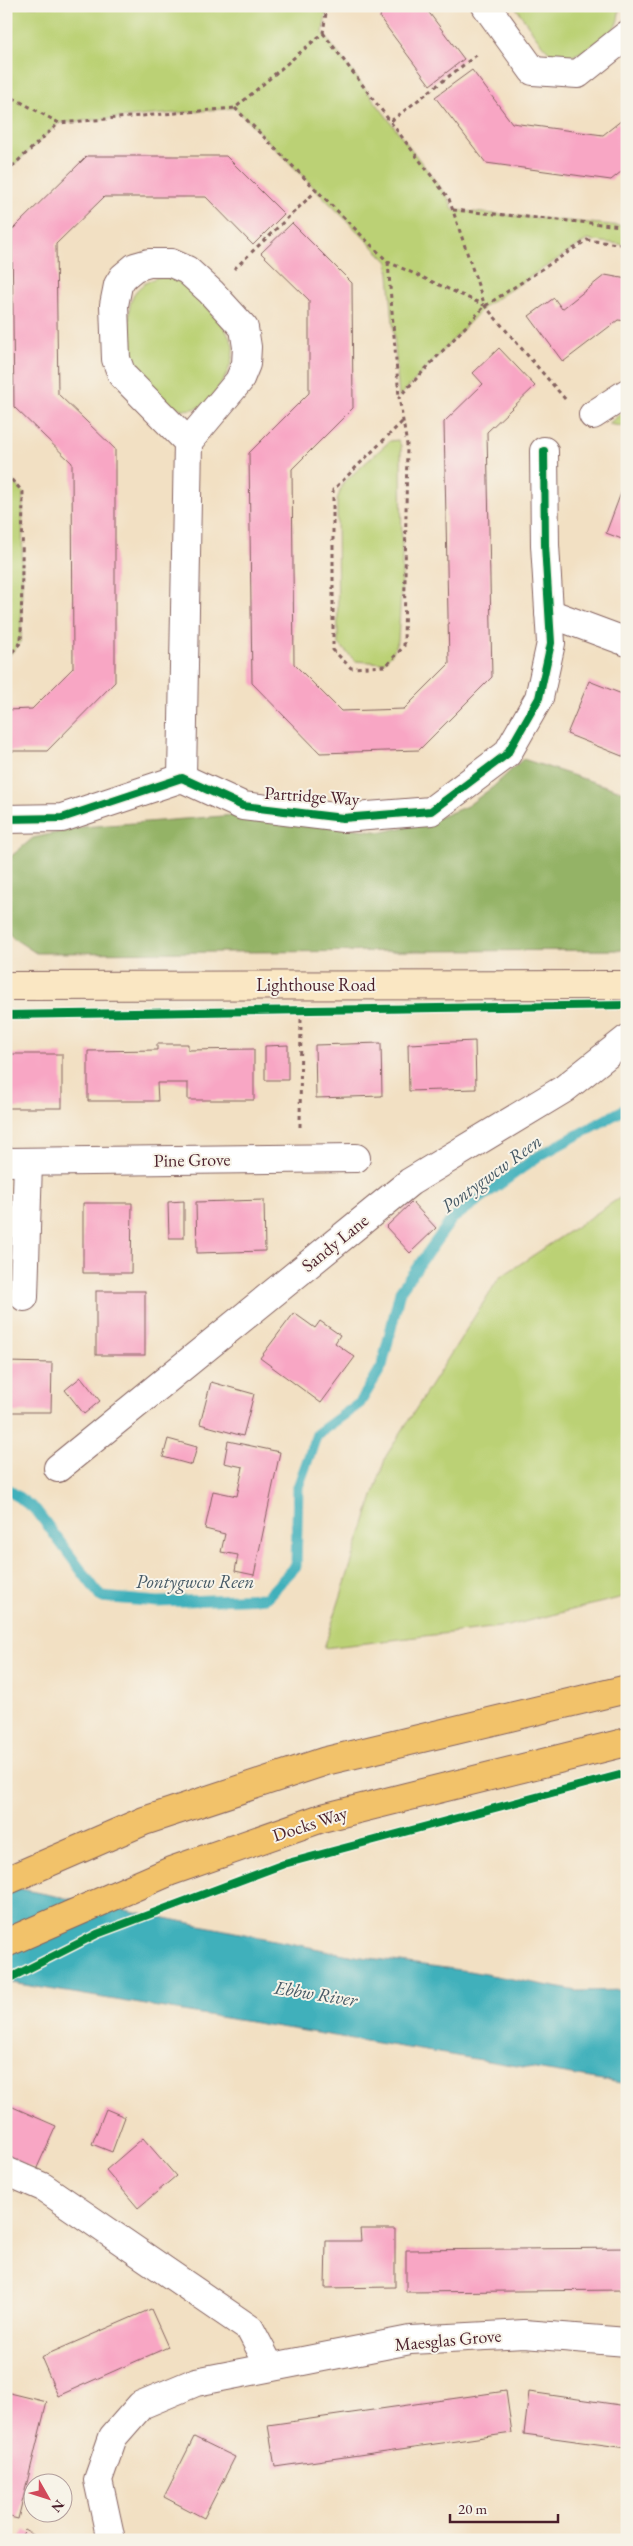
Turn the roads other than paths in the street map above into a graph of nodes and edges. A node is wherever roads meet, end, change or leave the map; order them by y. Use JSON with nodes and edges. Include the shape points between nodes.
{"nodes":[{"id":1,"x":486,"y":6,"type":"edge"},
{"id":2,"x":627,"y":35,"type":"edge"},
{"id":3,"x":627,"y":392,"type":"edge"},
{"id":4,"x":582,"y":411,"type":"road end"},
{"id":5,"x":188,"y":442,"type":"junction"},
{"id":6,"x":544,"y":451,"type":"dead end"},
{"id":7,"x":549,"y":613,"type":"junction"},
{"id":8,"x":627,"y":642,"type":"edge"},
{"id":9,"x":182,"y":778,"type":"junction"},
{"id":10,"x":6,"y":819,"type":"edge"},
{"id":11,"x":627,"y":985,"type":"edge"},
{"id":12,"x":6,"y":986,"type":"edge"},
{"id":13,"x":627,"y":1039,"type":"edge"},
{"id":14,"x":356,"y":1158,"type":"dead end"},
{"id":15,"x":17,"y":1162,"type":"edge"},
{"id":16,"x":24,"y":1298,"type":"dead end"},
{"id":17,"x":58,"y":1468,"type":"dead end"},
{"id":18,"x":627,"y":1689,"type":"edge"},
{"id":19,"x":627,"y":1742,"type":"edge"},
{"id":20,"x":6,"y":1881,"type":"edge"},
{"id":21,"x":6,"y":1943,"type":"edge"},
{"id":22,"x":6,"y":2171,"type":"edge"},
{"id":23,"x":627,"y":2342,"type":"edge"},
{"id":24,"x":270,"y":2367,"type":"junction"},
{"id":25,"x":111,"y":2540,"type":"edge"}],
"edges":[{"from":1,"to":2,"type":"street","via":[[533,71],[578,74]]},
{"from":3,"to":4,"type":"street"},
{"from":5,"to":5,"type":"street","via":[[122,375],[116,359],[114,304],[118,286],[135,267],[148,263],[170,263],[187,270],[244,328],[246,364],[239,382]]},
{"from":5,"to":9,"type":"street"},
{"from":6,"to":7,"type":"street","name":"Partridge Way"},
{"from":7,"to":8,"type":"street"},
{"from":7,"to":9,"type":"street","name":"Partridge Way","via":[[551,643],[539,698],[507,754],[431,811],[343,818],[244,806]]},
{"from":9,"to":10,"type":"street","via":[[62,818]]},
{"from":11,"to":12,"type":"main road","name":"Lighthouse Road"},
{"from":13,"to":17,"type":"street","name":"Sandy Lane","via":[[564,1089],[410,1182]]},
{"from":14,"to":15,"type":"street","name":"Pine Grove"},
{"from":15,"to":16,"type":"street","name":"Pine Grove"},
{"from":18,"to":20,"type":"main road","via":[[326,1761],[144,1821]]},
{"from":19,"to":21,"type":"main road","name":"Docks Way","via":[[322,1818],[171,1871]]},
{"from":22,"to":24,"type":"street","via":[[43,2187],[250,2329]]},
{"from":23,"to":24,"type":"street","name":"Maesglas Grove","via":[[524,2334],[410,2340]]},
{"from":24,"to":25,"type":"street","name":"Maesglas Grove","via":[[196,2382],[141,2405],[113,2437],[98,2480]]}]}
